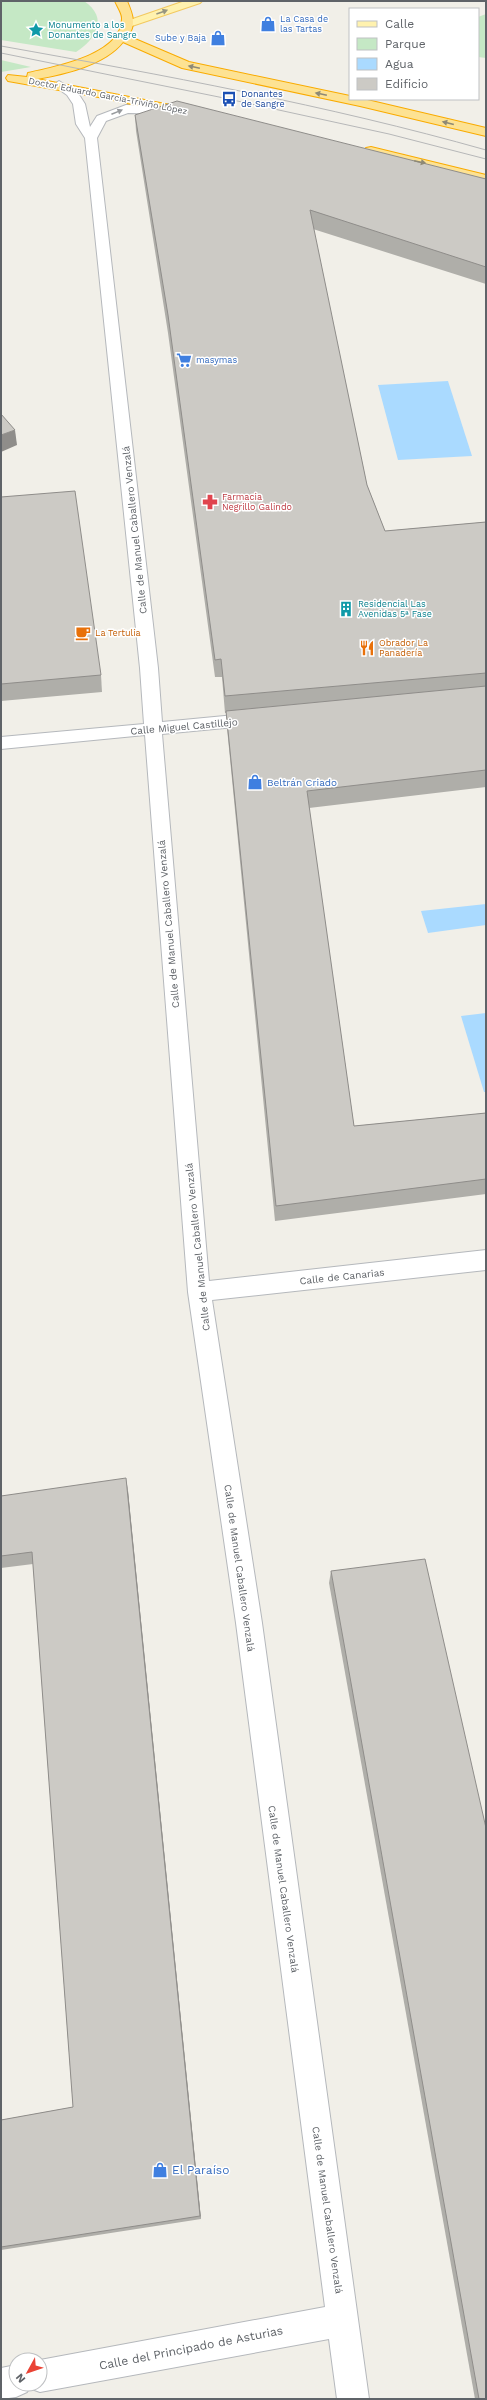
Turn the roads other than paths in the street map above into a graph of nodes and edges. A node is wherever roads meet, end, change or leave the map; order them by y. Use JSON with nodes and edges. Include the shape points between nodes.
{"nodes":[{"id":1,"x":122,"y":1,"type":"edge"},
{"id":2,"x":196,"y":1,"type":"edge"},
{"id":3,"x":128,"y":24,"type":"junction"},
{"id":4,"x":122,"y":37,"type":"junction"},
{"id":5,"x":6,"y":78,"type":"edge"},
{"id":6,"x":59,"y":85,"type":"junction"},
{"id":7,"x":349,"y":100,"type":"edge"},
{"id":8,"x":351,"y":100,"type":"edge"},
{"id":9,"x":176,"y":110,"type":"junction"},
{"id":10,"x":206,"y":116,"type":"edge"},
{"id":11,"x":486,"y":132,"type":"edge"},
{"id":12,"x":91,"y":138,"type":"junction"},
{"id":13,"x":361,"y":149,"type":"edge"},
{"id":14,"x":486,"y":179,"type":"edge"},
{"id":15,"x":273,"y":718,"type":"edge"},
{"id":16,"x":154,"y":728,"type":"junction"},
{"id":17,"x":1,"y":743,"type":"edge"},
{"id":18,"x":486,"y":1260,"type":"edge"},
{"id":19,"x":199,"y":1292,"type":"junction"},
{"id":20,"x":343,"y":2320,"type":"junction"},
{"id":21,"x":48,"y":2375,"type":"edge"},
{"id":22,"x":353,"y":2399,"type":"edge"}],
"edges":[{"from":1,"to":3,"type":"highway","via":[[128,12]]},
{"from":3,"to":2,"type":"main road","one_way":true},
{"from":3,"to":4,"type":"highway"},
{"from":4,"to":5,"type":"highway","via":[[106,51],[75,66]]},
{"from":7,"to":4,"type":"highway","one_way":true,"via":[[186,65],[149,51]]},
{"from":5,"to":6,"type":"highway","name":"Doctor Eduardo García-Triviño López"},
{"from":6,"to":9,"type":"highway","name":"Doctor Eduardo García-Triviño López"},
{"from":6,"to":12,"type":"street","name":"Calle de Manuel Caballero Venzalá","via":[[72,93],[79,104],[82,124]]},
{"from":11,"to":8,"type":"highway","one_way":true},
{"from":9,"to":10,"type":"highway","name":"Doctor Eduardo García-Triviño López"},
{"from":12,"to":9,"type":"street","one_way":true,"via":[[101,119],[126,109]]},
{"from":12,"to":16,"type":"street","name":"Calle de Manuel Caballero Venzalá"},
{"from":13,"to":14,"type":"highway","one_way":true},
{"from":15,"to":16,"type":"street","name":"Calle Miguel Castillejo"},
{"from":16,"to":17,"type":"street","name":"Calle Miguel Castillejo"},
{"from":16,"to":19,"type":"street","name":"Calle de Manuel Caballero Venzalá"},
{"from":18,"to":19,"type":"street","name":"Calle de Canarias"},
{"from":19,"to":20,"type":"street","name":"Calle de Manuel Caballero Venzalá","via":[[249,1623]]},
{"from":20,"to":21,"type":"street","name":"Calle del Principado de Asturias"},
{"from":20,"to":22,"type":"street","name":"Calle de Manuel Caballero Venzalá"}]}
